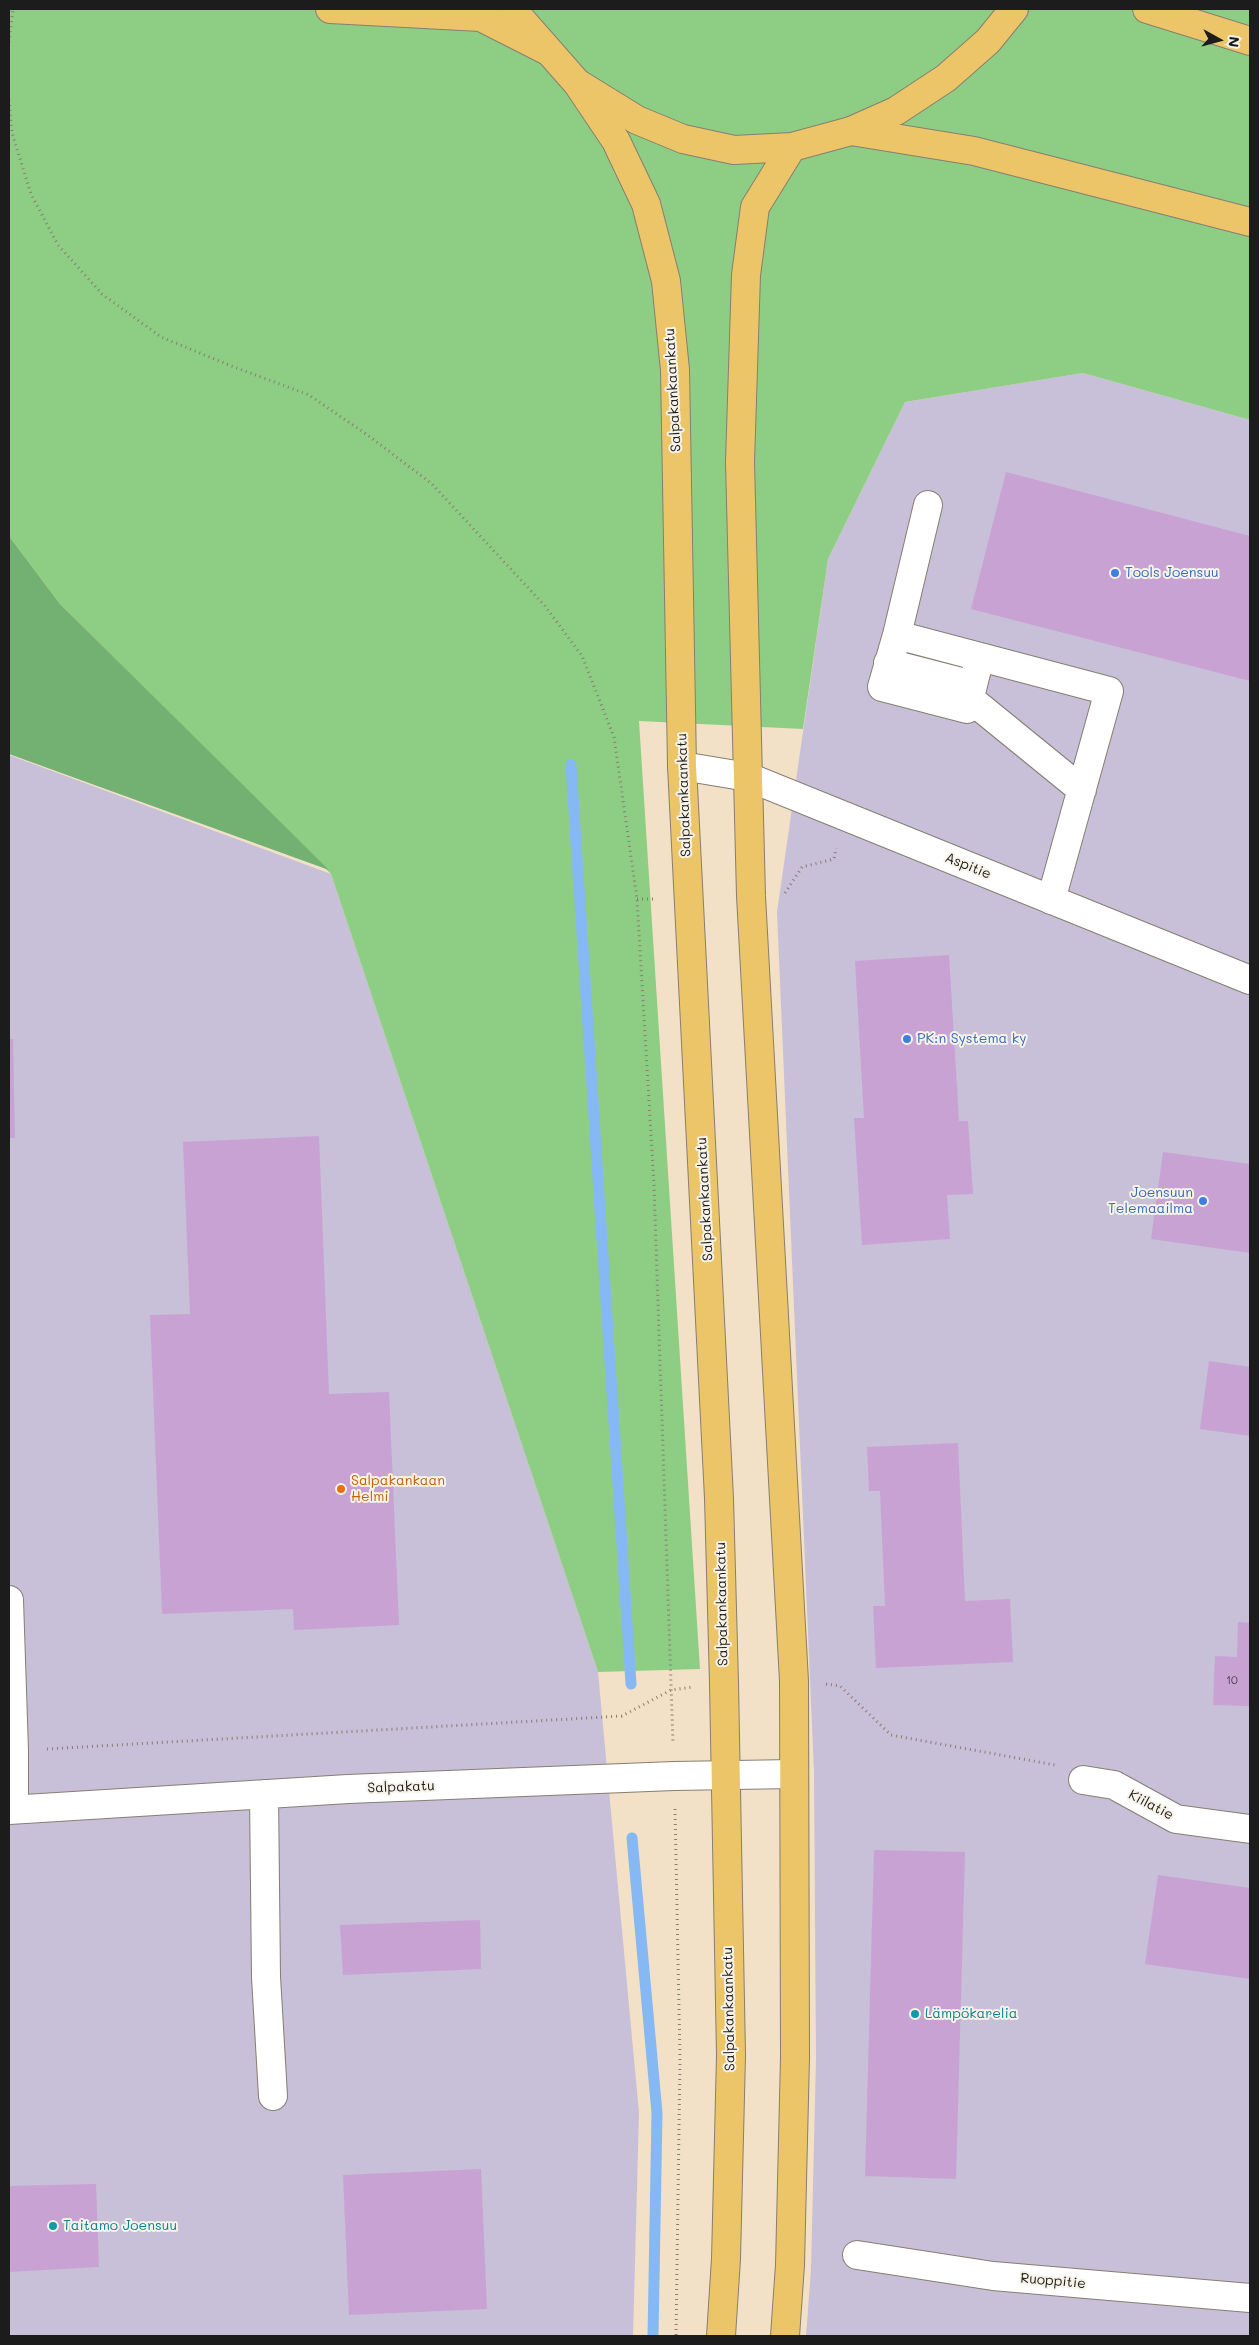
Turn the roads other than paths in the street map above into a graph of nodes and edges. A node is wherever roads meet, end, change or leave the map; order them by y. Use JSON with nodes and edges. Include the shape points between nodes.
{"nodes":[{"id":1,"x":330,"y":9,"type":"edge"},
{"id":2,"x":512,"y":9,"type":"edge"},
{"id":3,"x":1014,"y":9,"type":"edge"},
{"id":4,"x":1147,"y":9,"type":"edge"},
{"id":5,"x":1250,"y":40,"type":"edge"},
{"id":6,"x":546,"y":50,"type":"junction"},
{"id":7,"x":577,"y":84,"type":"junction"},
{"id":8,"x":851,"y":132,"type":"junction"},
{"id":9,"x":792,"y":147,"type":"junction"},
{"id":10,"x":1250,"y":222,"type":"edge"},
{"id":11,"x":928,"y":505,"type":"dead end"},
{"id":12,"x":897,"y":635,"type":"junction"},
{"id":13,"x":980,"y":657,"type":"junction"},
{"id":14,"x":971,"y":691,"type":"junction"},
{"id":15,"x":682,"y":766,"type":"junction"},
{"id":16,"x":748,"y":777,"type":"junction"},
{"id":17,"x":1082,"y":790,"type":"junction"},
{"id":18,"x":1051,"y":900,"type":"junction"},
{"id":19,"x":1250,"y":980,"type":"edge"},
{"id":20,"x":9,"y":1600,"type":"edge"},
{"id":21,"x":794,"y":1774,"type":"junction"},
{"id":22,"x":725,"y":1776,"type":"junction"},
{"id":23,"x":1083,"y":1780,"type":"road end"},
{"id":24,"x":264,"y":1794,"type":"junction"},
{"id":25,"x":11,"y":1810,"type":"edge"},
{"id":26,"x":1250,"y":1829,"type":"edge"},
{"id":27,"x":273,"y":2096,"type":"dead end"},
{"id":28,"x":858,"y":2255,"type":"dead end"},
{"id":29,"x":1250,"y":2298,"type":"edge"},
{"id":30,"x":721,"y":2336,"type":"edge"},
{"id":31,"x":785,"y":2336,"type":"edge"}],
"edges":[{"from":1,"to":6,"type":"main road","via":[[481,17]]},
{"from":2,"to":6,"type":"main road"},
{"from":3,"to":8,"type":"main road","via":[[988,41],[946,78],[896,111]]},
{"from":4,"to":5,"type":"main road"},
{"from":6,"to":7,"type":"main road"},
{"from":7,"to":9,"type":"main road","via":[[637,120],[683,139],[734,150]]},
{"from":7,"to":15,"type":"main road","name":"Salpakankaankatu","via":[[616,141],[646,204],[666,280],[675,370]]},
{"from":8,"to":9,"type":"main road"},
{"from":8,"to":10,"type":"main road","via":[[974,151]]},
{"from":9,"to":16,"type":"main road","via":[[754,207],[746,275],[740,462]]},
{"from":11,"to":12,"type":"street"},
{"from":12,"to":13,"type":"street"},
{"from":12,"to":14,"type":"street","via":[[888,663]]},
{"from":13,"to":14,"type":"street"},
{"from":13,"to":17,"type":"street","via":[[1109,691]]},
{"from":14,"to":17,"type":"street"},
{"from":15,"to":16,"type":"street","name":"Aspitie"},
{"from":15,"to":22,"type":"main road","name":"Salpakankaankatu","via":[[718,1478]]},
{"from":16,"to":18,"type":"street","name":"Aspitie"},
{"from":16,"to":21,"type":"main road","via":[[750,896],[794,1680]]},
{"from":17,"to":18,"type":"street"},
{"from":18,"to":19,"type":"street","name":"Aspitie"},
{"from":20,"to":25,"type":"street","via":[[14,1751]]},
{"from":21,"to":22,"type":"street","name":"Salpakatu"},
{"from":21,"to":31,"type":"main road","via":[[795,2057]]},
{"from":22,"to":24,"type":"street","name":"Salpakatu"},
{"from":22,"to":30,"type":"main road","name":"Salpakankaankatu","via":[[731,2055]]},
{"from":23,"to":26,"type":"street","name":"Kiilatie","via":[[1114,1785],[1176,1819]]},
{"from":24,"to":25,"type":"street","name":"Salpakatu"},
{"from":24,"to":27,"type":"street","via":[[266,1977]]},
{"from":28,"to":29,"type":"street","name":"Ruoppitie","via":[[993,2276]]}]}
